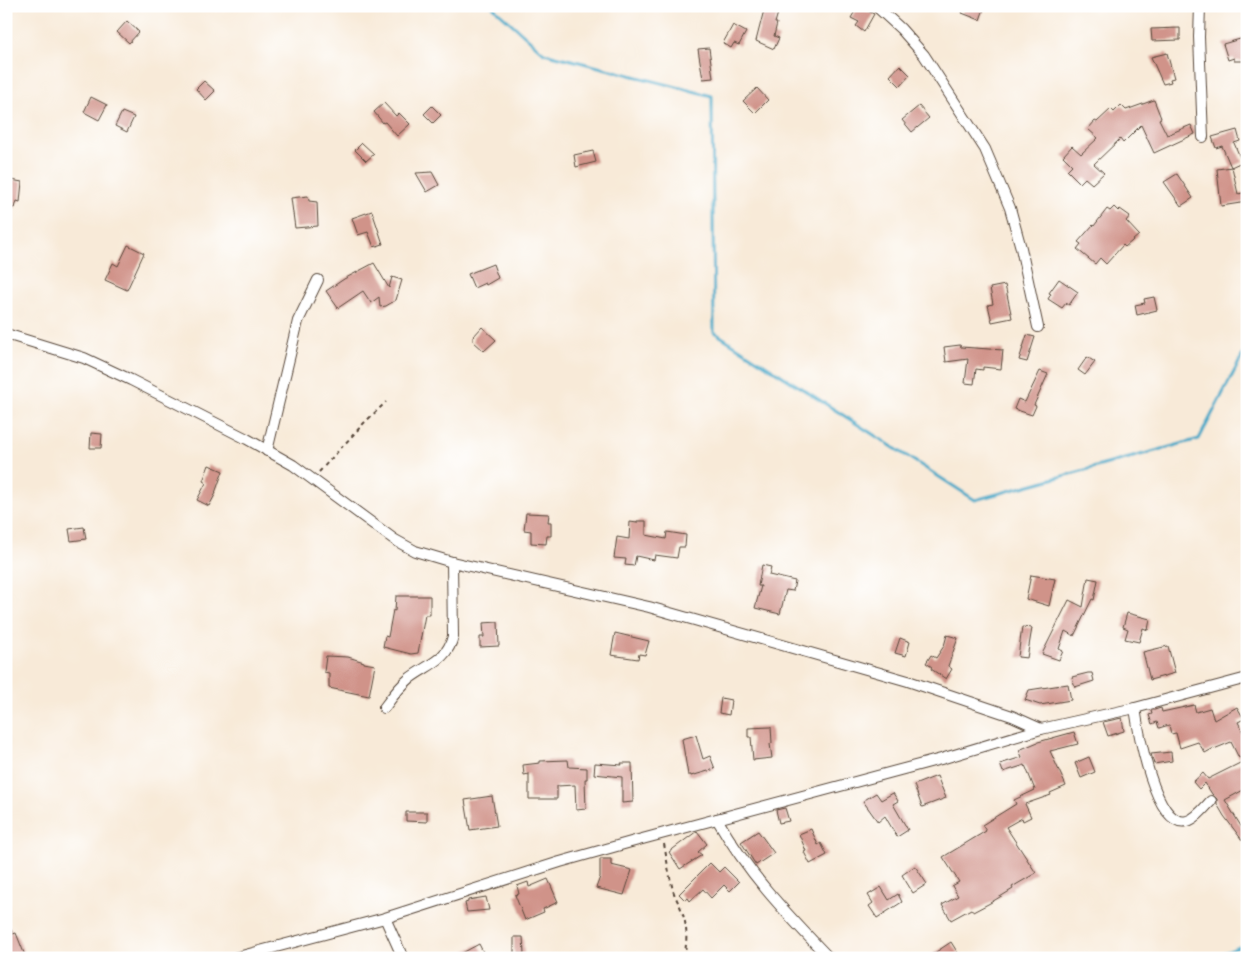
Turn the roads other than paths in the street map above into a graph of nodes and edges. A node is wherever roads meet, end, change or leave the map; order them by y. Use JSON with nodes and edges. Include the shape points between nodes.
{"nodes":[{"id":1,"x":876,"y":6,"type":"edge"},
{"id":2,"x":1200,"y":6,"type":"edge"},
{"id":3,"x":1203,"y":137,"type":"dead end"},
{"id":4,"x":318,"y":280,"type":"dead end"},
{"id":5,"x":1038,"y":327,"type":"dead end"},
{"id":6,"x":6,"y":334,"type":"edge"},
{"id":7,"x":267,"y":452,"type":"junction"},
{"id":8,"x":452,"y":562,"type":"junction"},
{"id":9,"x":1247,"y":678,"type":"edge"},
{"id":10,"x":384,"y":708,"type":"dead end"},
{"id":11,"x":1135,"y":708,"type":"junction"},
{"id":12,"x":1041,"y":729,"type":"junction"},
{"id":13,"x":1211,"y":800,"type":"dead end"},
{"id":14,"x":717,"y":819,"type":"junction"},
{"id":15,"x":385,"y":918,"type":"junction"},
{"id":16,"x":234,"y":958,"type":"edge"},
{"id":17,"x":403,"y":958,"type":"edge"},
{"id":18,"x":829,"y":958,"type":"edge"}],
"edges":[{"from":1,"to":5,"type":"street","via":[[924,55],[985,149],[1010,208]]},
{"from":2,"to":3,"type":"street"},
{"from":4,"to":7,"type":"street","via":[[298,322]]},
{"from":6,"to":7,"type":"street","via":[[84,358]]},
{"from":7,"to":8,"type":"street","via":[[293,465],[395,540],[415,551]]},
{"from":8,"to":10,"type":"street","via":[[451,645],[439,660],[397,689]]},
{"from":8,"to":12,"type":"street","via":[[649,607],[908,681]]},
{"from":9,"to":11,"type":"street"},
{"from":11,"to":12,"type":"street"},
{"from":11,"to":13,"type":"street","via":[[1146,767],[1171,816],[1187,821]]},
{"from":12,"to":14,"type":"street"},
{"from":14,"to":15,"type":"street","via":[[560,862]]},
{"from":14,"to":18,"type":"street","via":[[730,843],[776,904]]},
{"from":15,"to":16,"type":"street"},
{"from":15,"to":17,"type":"street"}]}
